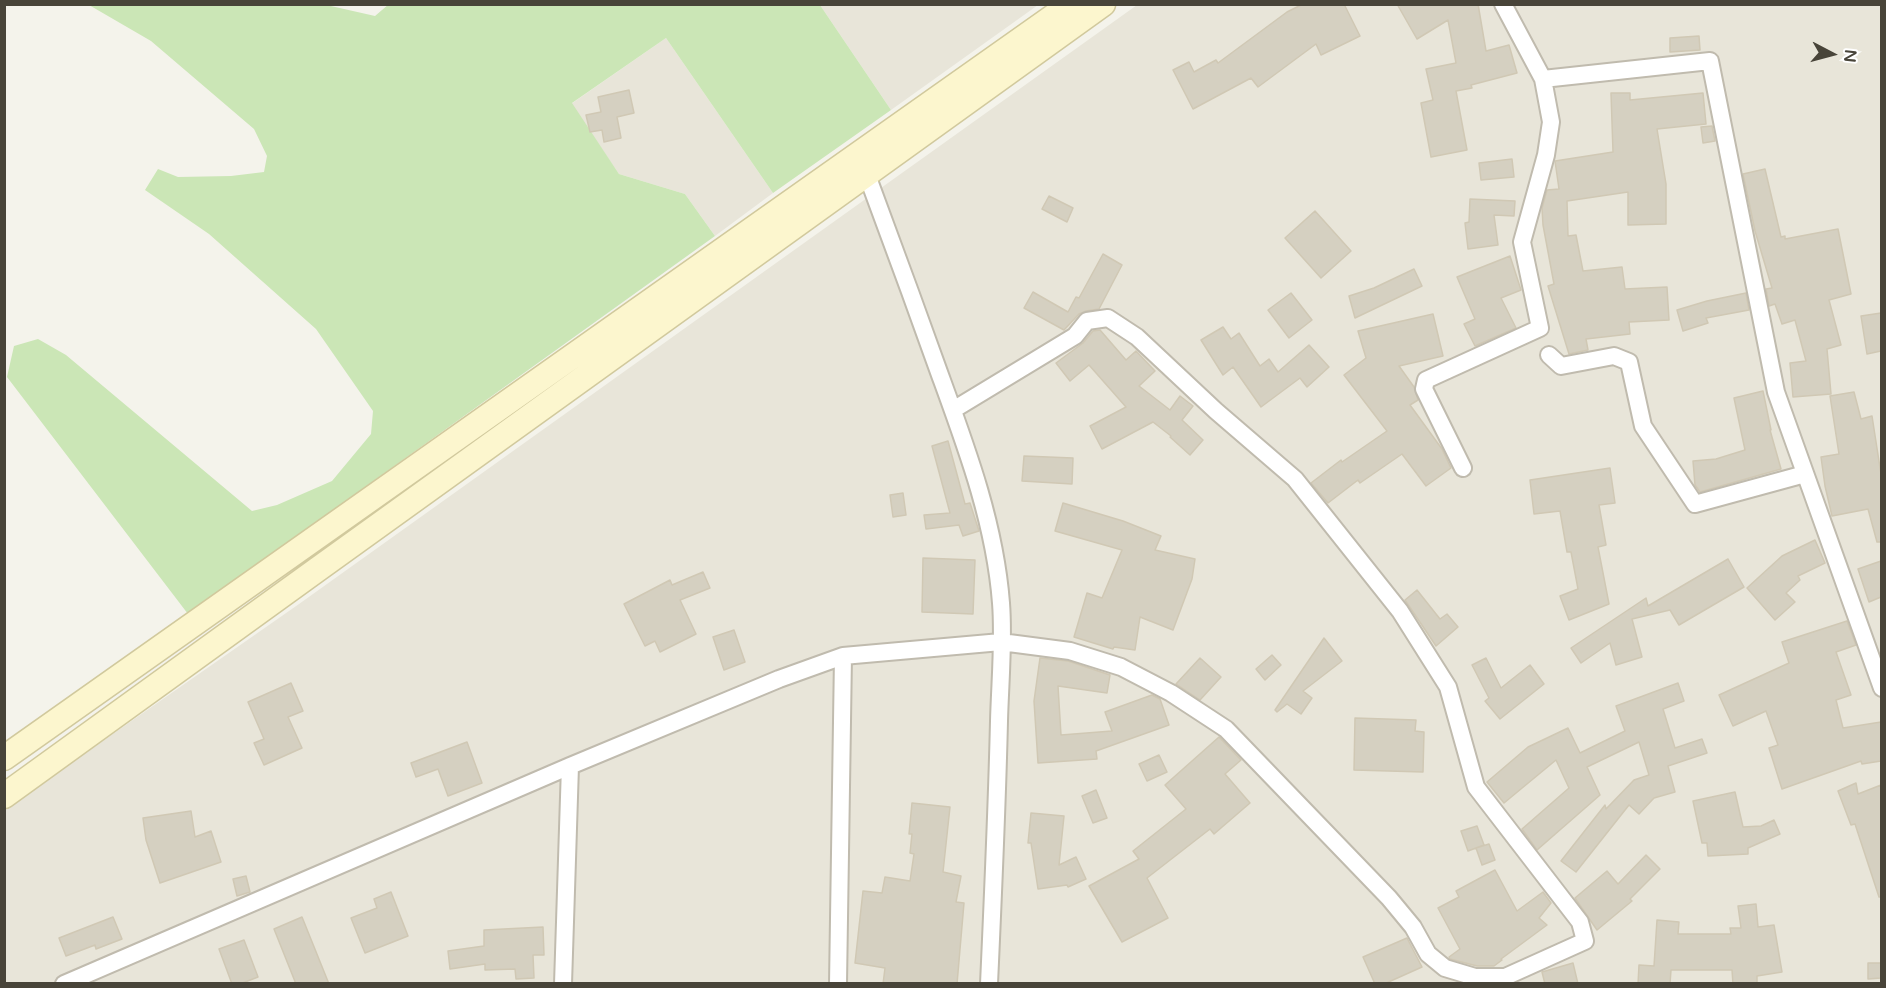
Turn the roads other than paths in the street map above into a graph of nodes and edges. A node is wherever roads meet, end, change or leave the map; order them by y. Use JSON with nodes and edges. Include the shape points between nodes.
{"nodes":[{"id":1,"x":1071,"y":4,"type":"edge"},
{"id":2,"x":1103,"y":4,"type":"edge"},
{"id":3,"x":1503,"y":4,"type":"edge"},
{"id":4,"x":1543,"y":79,"type":"junction"},
{"id":5,"x":861,"y":166,"type":"junction"},
{"id":6,"x":1550,"y":355,"type":"dead end"},
{"id":7,"x":953,"y":410,"type":"junction"},
{"id":8,"x":1463,"y":468,"type":"dead end"},
{"id":9,"x":1805,"y":474,"type":"junction"},
{"id":10,"x":1001,"y":642,"type":"junction"},
{"id":11,"x":843,"y":656,"type":"junction"},
{"id":12,"x":1881,"y":688,"type":"edge"},
{"id":13,"x":4,"y":758,"type":"edge"},
{"id":14,"x":570,"y":766,"type":"junction"},
{"id":15,"x":4,"y":796,"type":"edge"},
{"id":16,"x":64,"y":984,"type":"edge"},
{"id":17,"x":563,"y":984,"type":"edge"},
{"id":18,"x":838,"y":984,"type":"edge"},
{"id":19,"x":989,"y":984,"type":"edge"}],
"edges":[{"from":1,"to":5,"type":"main road"},
{"from":2,"to":5,"type":"main road"},
{"from":3,"to":4,"type":"street"},
{"from":4,"to":8,"type":"street","via":[[1551,122],[1522,242],[1540,328],[1424,384]]},
{"from":4,"to":9,"type":"street","via":[[1710,61],[1776,392]]},
{"from":5,"to":7,"type":"street"},
{"from":5,"to":13,"type":"main road"},
{"from":5,"to":15,"type":"main road"},
{"from":6,"to":9,"type":"street","via":[[1561,366],[1614,356],[1629,362],[1643,426],[1695,504]]},
{"from":7,"to":10,"type":"street","via":[[992,542],[1001,603]]},
{"from":7,"to":10,"type":"street","via":[[1075,336],[1088,321],[1108,318],[1137,338],[1295,479],[1400,611],[1448,687],[1476,787],[1580,922],[1585,941],[1505,977],[1475,977],[1445,968],[1428,954],[1413,927],[1389,898],[1226,729],[1171,693],[1121,667],[1070,651]]},
{"from":9,"to":12,"type":"street"},
{"from":10,"to":11,"type":"street"},
{"from":10,"to":19,"type":"street"},
{"from":11,"to":14,"type":"street"},
{"from":11,"to":18,"type":"street"},
{"from":14,"to":16,"type":"street"},
{"from":14,"to":17,"type":"street"}]}
